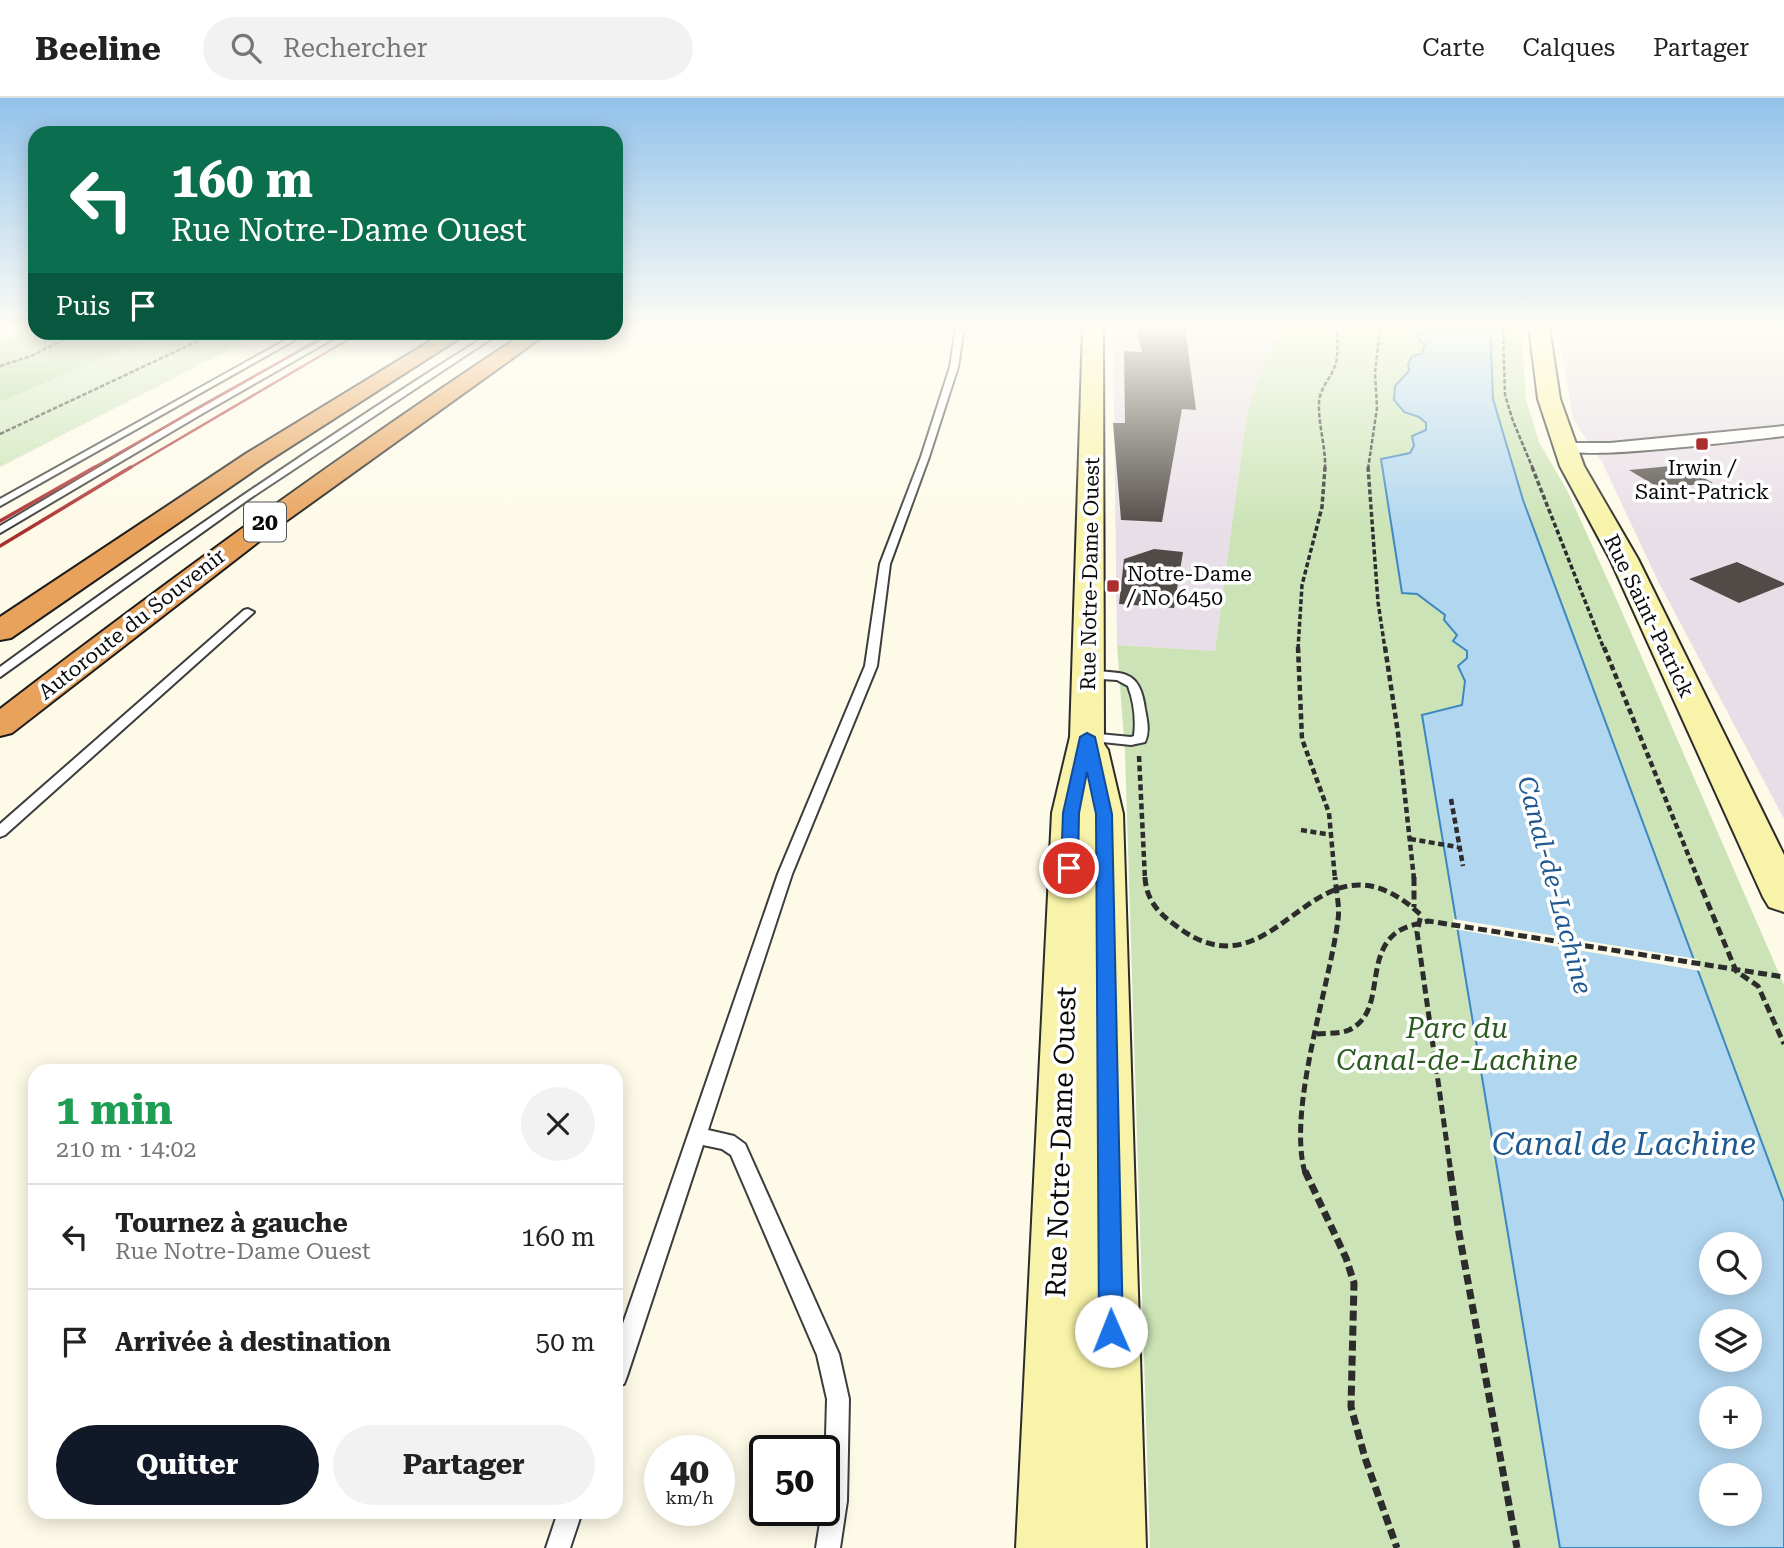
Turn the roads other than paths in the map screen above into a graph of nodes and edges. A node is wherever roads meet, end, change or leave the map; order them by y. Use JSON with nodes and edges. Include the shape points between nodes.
{"nodes":[{"id":1,"x":194,"y":395,"type":"edge"},
{"id":2,"x":230,"y":395,"type":"edge"},
{"id":3,"x":359,"y":395,"type":"edge"},
{"id":4,"x":398,"y":395,"type":"edge"},
{"id":5,"x":446,"y":395,"type":"edge"},
{"id":6,"x":946,"y":395,"type":"edge"},
{"id":7,"x":1092,"y":395,"type":"edge"},
{"id":8,"x":1548,"y":395,"type":"edge"},
{"id":9,"x":1784,"y":431,"type":"edge"},
{"id":10,"x":1566,"y":449,"type":"junction"},
{"id":11,"x":0,"y":503,"type":"edge"},
{"id":12,"x":0,"y":530,"type":"edge"},
{"id":13,"x":248,"y":612,"type":"dead end"},
{"id":14,"x":0,"y":631,"type":"edge"},
{"id":15,"x":0,"y":673,"type":"edge"},
{"id":16,"x":1088,"y":675,"type":"junction"},
{"id":17,"x":0,"y":726,"type":"edge"},
{"id":18,"x":1087,"y":737,"type":"junction"},
{"id":19,"x":0,"y":832,"type":"edge"},
{"id":20,"x":1784,"y":897,"type":"edge"},
{"id":21,"x":697,"y":1136,"type":"junction"},
{"id":22,"x":623,"y":1355,"type":"edge"},
{"id":23,"x":568,"y":1519,"type":"edge"},
{"id":24,"x":558,"y":1548,"type":"edge"},
{"id":25,"x":828,"y":1548,"type":"edge"},
{"id":26,"x":1049,"y":1548,"type":"edge"},
{"id":27,"x":1113,"y":1548,"type":"edge"}],
"edges":[{"from":1,"to":11,"type":"lane"},
{"from":2,"to":12,"type":"lane"},
{"from":3,"to":14,"type":"highway","number":"20","via":[[247,464]]},
{"from":4,"to":15,"type":"lane","via":[[247,495]]},
{"from":5,"to":17,"type":"highway","name":"Autoroute du Souvenir","number":"20","via":[[286,507]]},
{"from":6,"to":21,"type":"lane","via":[[885,564],[871,666],[785,874]]},
{"from":7,"to":16,"type":"main road","name":"Rue Notre-Dame Ouest"},
{"from":8,"to":10,"type":"main road","name":"Rue Saint-Patrick"},
{"from":9,"to":10,"type":"street"},
{"from":10,"to":20,"type":"main road","name":"Rue Saint-Patrick","via":[[1624,559]]},
{"from":13,"to":19,"type":"lane"},
{"from":16,"to":18,"type":"main road","name":"Rue Notre-Dame Ouest"},
{"from":16,"to":18,"type":"lane","via":[[1132,681],[1137,687],[1142,731],[1140,739],[1131,741]]},
{"from":18,"to":26,"type":"main road","name":"Rue Notre-Dame Ouest","via":[[1071,813]]},
{"from":18,"to":27,"type":"main road","name":"Rue Notre-Dame Ouest","via":[[1104,814]]},
{"from":21,"to":22,"type":"lane"},
{"from":21,"to":25,"type":"lane","via":[[727,1142],[738,1150],[828,1354],[838,1399],[835,1501]]},
{"from":23,"to":24,"type":"lane"}]}
